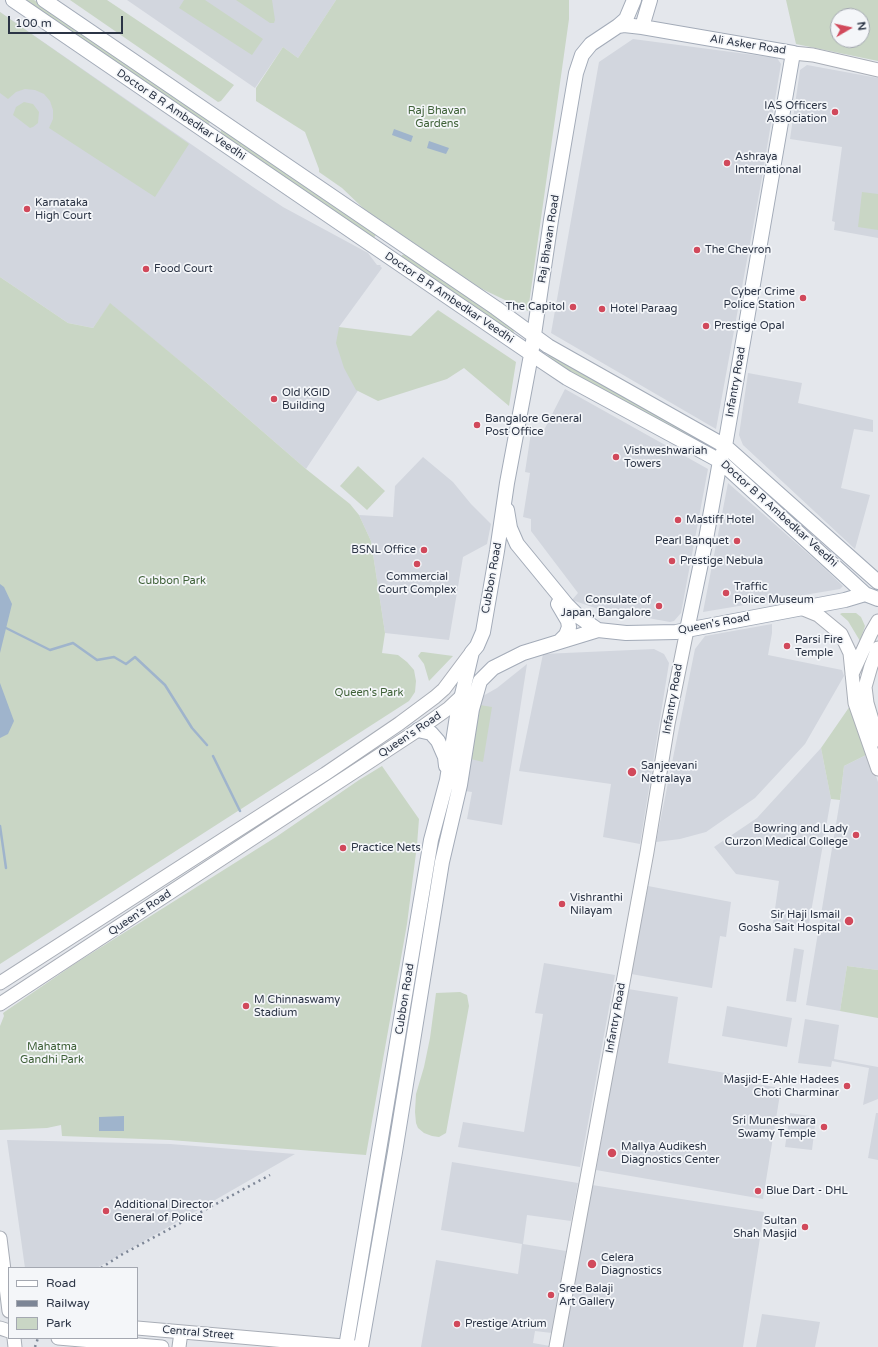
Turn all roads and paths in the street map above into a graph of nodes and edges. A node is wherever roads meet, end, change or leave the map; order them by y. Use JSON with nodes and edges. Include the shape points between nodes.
{"nodes":[{"id":1,"x":13,"y":0,"type":"edge"},
{"id":2,"x":44,"y":0,"type":"edge"},
{"id":3,"x":634,"y":0,"type":"edge"},
{"id":4,"x":650,"y":0,"type":"edge"},
{"id":5,"x":618,"y":26,"type":"junction"},
{"id":6,"x":642,"y":27,"type":"junction"},
{"id":7,"x":793,"y":53,"type":"junction"},
{"id":8,"x":878,"y":70,"type":"edge"},
{"id":9,"x":387,"y":234,"type":"junction"},
{"id":10,"x":403,"y":245,"type":"junction"},
{"id":11,"x":377,"y":249,"type":"junction"},
{"id":12,"x":394,"y":260,"type":"junction"},
{"id":13,"x":496,"y":308,"type":"junction"},
{"id":14,"x":538,"y":308,"type":"junction"},
{"id":15,"x":534,"y":336,"type":"junction"},
{"id":16,"x":532,"y":355,"type":"junction"},
{"id":17,"x":725,"y":446,"type":"junction"},
{"id":18,"x":720,"y":461,"type":"junction"},
{"id":19,"x":505,"y":500,"type":"junction"},
{"id":20,"x":497,"y":551,"type":"junction"},
{"id":21,"x":877,"y":581,"type":"edge"},
{"id":22,"x":872,"y":596,"type":"edge"},
{"id":23,"x":801,"y":608,"type":"junction"},
{"id":24,"x":878,"y":621,"type":"edge"},
{"id":25,"x":598,"y":630,"type":"junction"},
{"id":26,"x":687,"y":630,"type":"junction"},
{"id":27,"x":560,"y":641,"type":"junction"},
{"id":28,"x":878,"y":648,"type":"edge"},
{"id":29,"x":472,"y":652,"type":"junction"},
{"id":30,"x":852,"y":676,"type":"junction"},
{"id":31,"x":480,"y":681,"type":"junction"},
{"id":32,"x":436,"y":697,"type":"joint"},
{"id":33,"x":461,"y":697,"type":"junction"},
{"id":34,"x":418,"y":730,"type":"junction"},
{"id":35,"x":878,"y":740,"type":"edge"},
{"id":36,"x":878,"y":769,"type":"edge"},
{"id":37,"x":447,"y":780,"type":"junction"},
{"id":38,"x":0,"y":983,"type":"edge"},
{"id":39,"x":0,"y":1004,"type":"edge"},
{"id":40,"x":0,"y":1238,"type":"edge"},
{"id":41,"x":8,"y":1302,"type":"edge"},
{"id":42,"x":138,"y":1328,"type":"edge"},
{"id":43,"x":180,"y":1332,"type":"junction"},
{"id":44,"x":70,"y":1339,"type":"edge"},
{"id":45,"x":162,"y":1347,"type":"edge"},
{"id":46,"x":179,"y":1347,"type":"edge"},
{"id":47,"x":349,"y":1347,"type":"edge"},
{"id":48,"x":361,"y":1347,"type":"edge"},
{"id":49,"x":556,"y":1347,"type":"edge"}],
"edges":[{"from":1,"to":11,"type":"main road","name":"Doctor B R Ambedkar Veedhi"},
{"from":2,"to":9,"type":"main road","name":"Doctor B R Ambedkar Veedhi"},
{"from":3,"to":5,"type":"main road","name":"Raj Bhavan Road","via":[[626,19]]},
{"from":4,"to":6,"type":"main road"},
{"from":5,"to":6,"type":"main road","name":"Ali Asker Road"},
{"from":5,"to":14,"type":"main road","name":"Raj Bhavan Road","via":[[591,44],[582,55],[576,73]]},
{"from":6,"to":7,"type":"main road","name":"Ali Asker Road"},
{"from":7,"to":8,"type":"main road","name":"Ali Asker Road"},
{"from":7,"to":17,"type":"main road","name":"Infantry Road"},
{"from":9,"to":10,"type":"main road","name":"Doctor B R Ambedkar Veedhi"},
{"from":9,"to":11,"type":"main road"},
{"from":10,"to":12,"type":"main road"},
{"from":10,"to":13,"type":"main road","name":"Doctor B R Ambedkar Veedhi"},
{"from":11,"to":12,"type":"main road","name":"Doctor B R Ambedkar Veedhi"},
{"from":12,"to":16,"type":"main road","name":"Doctor B R Ambedkar Veedhi"},
{"from":13,"to":14,"type":"main road","via":[[508,309],[524,318]]},
{"from":13,"to":15,"type":"main road","name":"Doctor B R Ambedkar Veedhi"},
{"from":14,"to":15,"type":"main road","name":"Raj Bhavan Road"},
{"from":15,"to":16,"type":"main road","name":"Raj Bhavan Road"},
{"from":15,"to":17,"type":"main road","name":"Doctor B R Ambedkar Veedhi"},
{"from":16,"to":18,"type":"main road","name":"Doctor B R Ambedkar Veedhi","via":[[567,378]]},
{"from":16,"to":19,"type":"main road","name":"Raj Bhavan Road"},
{"from":17,"to":18,"type":"main road","name":"Infantry Road"},
{"from":17,"to":21,"type":"main road","name":"Doctor B R Ambedkar Veedhi"},
{"from":18,"to":22,"type":"main road","name":"Doctor B R Ambedkar Veedhi"},
{"from":18,"to":26,"type":"main road","name":"Infantry Road"},
{"from":19,"to":20,"type":"main road","name":"Cubbon Road"},
{"from":19,"to":25,"type":"main road","via":[[510,528],[517,544],[567,605]]},
{"from":20,"to":27,"type":"main road","via":[[517,555],[562,610],[569,627]]},
{"from":20,"to":29,"type":"main road","name":"Cubbon Road","via":[[483,632]]},
{"from":21,"to":22,"type":"main road"},
{"from":22,"to":23,"type":"main road","name":"Queen's Road"},
{"from":23,"to":26,"type":"main road","name":"Queen's Road"},
{"from":23,"to":30,"type":"main road","via":[[818,615],[841,634],[850,653]]},
{"from":24,"to":30,"type":"main road"},
{"from":25,"to":26,"type":"main road","name":"Queen's Road","via":[[668,633]]},
{"from":25,"to":27,"type":"main road","name":"Queen's Road"},
{"from":26,"to":49,"type":"main road","name":"Infantry Road"},
{"from":27,"to":31,"type":"main road","name":"Queen's Road","via":[[517,655],[493,668]]},
{"from":28,"to":35,"type":"main road","via":[[865,687]]},
{"from":29,"to":32,"type":"main road","name":"Cubbon Road"},
{"from":29,"to":33,"type":"main road","name":"Cubbon Road"},
{"from":30,"to":36,"type":"main road","via":[[855,703]]},
{"from":31,"to":33,"type":"main road","name":"Queen's Road"},
{"from":31,"to":48,"type":"main road","name":"Cubbon Road","via":[[472,709],[460,785],[442,862]]},
{"from":32,"to":38,"type":"main road","name":"Queen's Road","via":[[325,774]]},
{"from":33,"to":34,"type":"main road","name":"Queen's Road"},
{"from":33,"to":37,"type":"main road","name":"Cubbon Road"},
{"from":34,"to":37,"type":"main road","via":[[431,733],[438,741],[445,757]]},
{"from":34,"to":39,"type":"main road","name":"Queen's Road"},
{"from":37,"to":47,"type":"main road","name":"Cubbon Road","via":[[430,846]]},
{"from":40,"to":41,"type":"main road"},
{"from":42,"to":43,"type":"main road","name":"Central Street"},
{"from":43,"to":46,"type":"main road"},
{"from":43,"to":47,"type":"main road","name":"Central Street"},
{"from":44,"to":45,"type":"main road","name":"Central Street"}]}
